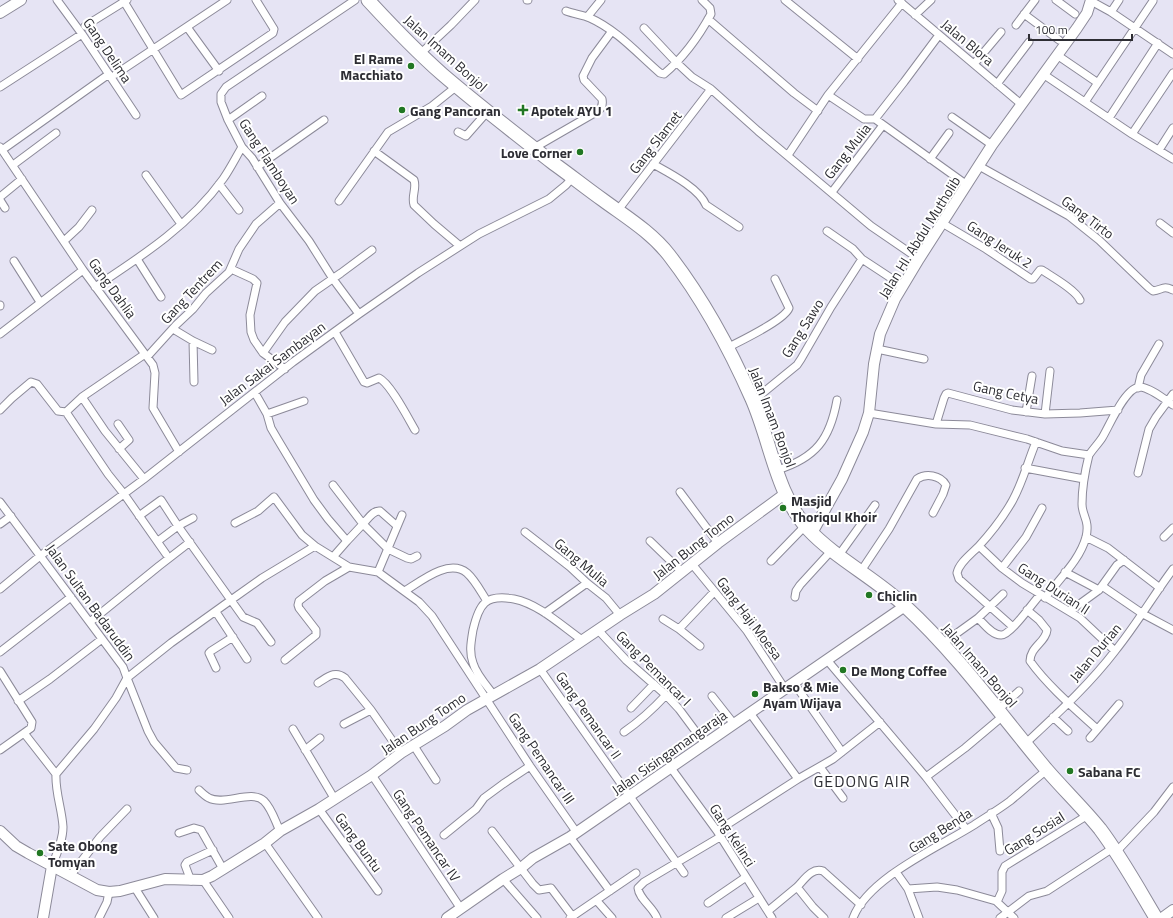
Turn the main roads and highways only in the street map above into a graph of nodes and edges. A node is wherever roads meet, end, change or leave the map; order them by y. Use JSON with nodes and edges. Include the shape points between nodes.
{"nodes":[{"id":1,"x":368,"y":0,"type":"edge"},
{"id":2,"x":1156,"y":918,"type":"edge"}],
"edges":[{"from":1,"to":2,"type":"highway","name":"Jalan Imam Bonjol","via":[[420,54],[457,86],[651,236],[668,254],[728,348],[753,401],[794,511],[809,529],[835,552],[905,606],[942,644],[1088,815],[1115,850]]}]}
